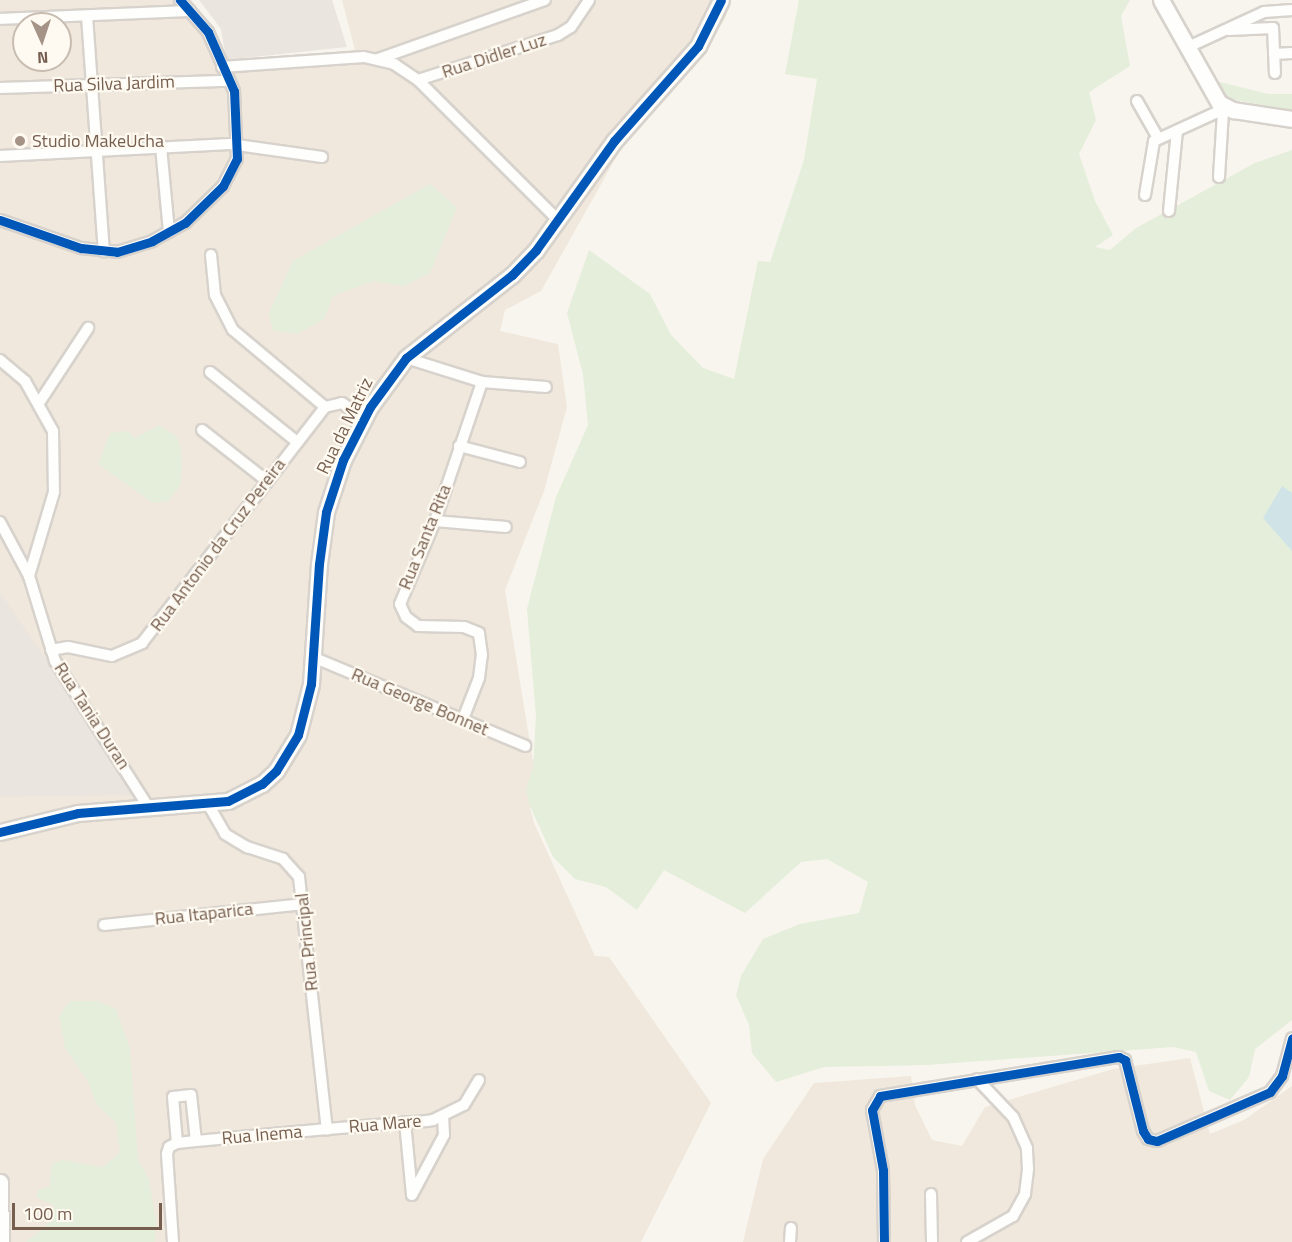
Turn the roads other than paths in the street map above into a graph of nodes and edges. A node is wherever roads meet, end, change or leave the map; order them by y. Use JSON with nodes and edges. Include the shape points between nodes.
{"nodes":[{"id":1,"x":180,"y":0,"type":"edge"},
{"id":2,"x":545,"y":0,"type":"edge"},
{"id":3,"x":589,"y":0,"type":"edge"},
{"id":4,"x":721,"y":0,"type":"edge"},
{"id":5,"x":1161,"y":0,"type":"edge"},
{"id":6,"x":1292,"y":10,"type":"edge"},
{"id":7,"x":190,"y":11,"type":"junction"},
{"id":8,"x":87,"y":16,"type":"junction"},
{"id":9,"x":0,"y":19,"type":"edge"},
{"id":10,"x":1223,"y":30,"type":"junction"},
{"id":11,"x":1186,"y":48,"type":"junction"},
{"id":12,"x":1292,"y":53,"type":"edge"},
{"id":13,"x":1274,"y":54,"type":"junction"},
{"id":14,"x":378,"y":59,"type":"junction"},
{"id":15,"x":222,"y":67,"type":"junction"},
{"id":16,"x":1275,"y":74,"type":"dead end"},
{"id":17,"x":418,"y":80,"type":"junction"},
{"id":18,"x":229,"y":81,"type":"junction"},
{"id":19,"x":92,"y":84,"type":"junction"},
{"id":20,"x":0,"y":88,"type":"edge"},
{"id":21,"x":1137,"y":101,"type":"dead end"},
{"id":22,"x":1224,"y":110,"type":"junction"},
{"id":23,"x":1292,"y":120,"type":"edge"},
{"id":24,"x":1177,"y":131,"type":"junction"},
{"id":25,"x":1158,"y":138,"type":"junction"},
{"id":26,"x":238,"y":144,"type":"junction"},
{"id":27,"x":161,"y":147,"type":"junction"},
{"id":28,"x":96,"y":150,"type":"junction"},
{"id":29,"x":0,"y":156,"type":"edge"},
{"id":30,"x":322,"y":157,"type":"dead end"},
{"id":31,"x":1220,"y":177,"type":"dead end"},
{"id":32,"x":1144,"y":195,"type":"dead end"},
{"id":33,"x":1169,"y":211,"type":"dead end"},
{"id":34,"x":0,"y":220,"type":"edge"},
{"id":35,"x":559,"y":221,"type":"junction"},
{"id":36,"x":169,"y":232,"type":"junction"},
{"id":37,"x":104,"y":251,"type":"junction"},
{"id":38,"x":211,"y":255,"type":"dead end"},
{"id":39,"x":88,"y":328,"type":"dead end"},
{"id":40,"x":406,"y":358,"type":"junction"},
{"id":41,"x":0,"y":360,"type":"edge"},
{"id":42,"x":210,"y":372,"type":"dead end"},
{"id":43,"x":482,"y":382,"type":"junction"},
{"id":44,"x":546,"y":387,"type":"dead end"},
{"id":45,"x":39,"y":403,"type":"junction"},
{"id":46,"x":325,"y":407,"type":"junction"},
{"id":47,"x":364,"y":418,"type":"junction"},
{"id":48,"x":202,"y":430,"type":"dead end"},
{"id":49,"x":297,"y":442,"type":"junction"},
{"id":50,"x":459,"y":446,"type":"junction"},
{"id":51,"x":520,"y":462,"type":"dead end"},
{"id":52,"x":267,"y":481,"type":"junction"},
{"id":53,"x":435,"y":521,"type":"junction"},
{"id":54,"x":0,"y":522,"type":"edge"},
{"id":55,"x":506,"y":527,"type":"dead end"},
{"id":56,"x":29,"y":576,"type":"junction"},
{"id":57,"x":51,"y":650,"type":"junction"},
{"id":58,"x":315,"y":658,"type":"junction"},
{"id":59,"x":463,"y":719,"type":"junction"},
{"id":60,"x":525,"y":746,"type":"dead end"},
{"id":61,"x":208,"y":804,"type":"junction"},
{"id":62,"x":149,"y":808,"type":"junction"},
{"id":63,"x":0,"y":832,"type":"edge"},
{"id":64,"x":304,"y":904,"type":"junction"},
{"id":65,"x":104,"y":925,"type":"dead end"},
{"id":66,"x":1292,"y":1038,"type":"edge"},
{"id":67,"x":977,"y":1079,"type":"junction"},
{"id":68,"x":479,"y":1080,"type":"dead end"},
{"id":69,"x":443,"y":1117,"type":"junction"},
{"id":70,"x":405,"y":1122,"type":"junction"},
{"id":71,"x":327,"y":1129,"type":"junction"},
{"id":72,"x":196,"y":1141,"type":"junction"},
{"id":73,"x":177,"y":1143,"type":"junction"},
{"id":74,"x":0,"y":1182,"type":"edge"},
{"id":75,"x":931,"y":1194,"type":"dead end"},
{"id":76,"x":791,"y":1228,"type":"dead end"},
{"id":77,"x":1,"y":1232,"type":"edge"},
{"id":78,"x":173,"y":1242,"type":"edge"},
{"id":79,"x":790,"y":1242,"type":"edge"},
{"id":80,"x":884,"y":1242,"type":"edge"},
{"id":81,"x":932,"y":1242,"type":"edge"},
{"id":82,"x":967,"y":1242,"type":"edge"}],
"edges":[{"from":1,"to":7,"type":"street"},
{"from":2,"to":14,"type":"street","name":"Rua Didler Luz"},
{"from":3,"to":17,"type":"street","name":"Rua Didler Luz","via":[[571,27],[558,36]]},
{"from":4,"to":35,"type":"street","name":"Rua da Matriz","via":[[698,45],[614,141]]},
{"from":5,"to":11,"type":"street"},
{"from":6,"to":10,"type":"street","via":[[1264,12]]},
{"from":7,"to":8,"type":"street"},
{"from":7,"to":15,"type":"street","via":[[208,32]]},
{"from":8,"to":9,"type":"street"},
{"from":8,"to":19,"type":"street"},
{"from":10,"to":11,"type":"street"},
{"from":10,"to":13,"type":"street","via":[[1273,28]]},
{"from":11,"to":22,"type":"street"},
{"from":12,"to":13,"type":"street"},
{"from":13,"to":16,"type":"street"},
{"from":14,"to":15,"type":"street"},
{"from":14,"to":17,"type":"street"},
{"from":15,"to":18,"type":"street"},
{"from":17,"to":35,"type":"street"},
{"from":18,"to":19,"type":"street","name":"Rua Silva Jardim"},
{"from":18,"to":26,"type":"street","via":[[237,108]]},
{"from":19,"to":20,"type":"street","name":"Rua Silva Jardim"},
{"from":19,"to":28,"type":"street"},
{"from":21,"to":25,"type":"street"},
{"from":22,"to":23,"type":"street"},
{"from":22,"to":24,"type":"street"},
{"from":22,"to":31,"type":"street"},
{"from":24,"to":25,"type":"street"},
{"from":24,"to":33,"type":"street"},
{"from":25,"to":32,"type":"street","via":[[1150,152]]},
{"from":26,"to":27,"type":"street"},
{"from":26,"to":30,"type":"street"},
{"from":26,"to":36,"type":"street","via":[[237,159],[223,186],[200,211]]},
{"from":27,"to":28,"type":"street"},
{"from":27,"to":36,"type":"street"},
{"from":28,"to":29,"type":"street"},
{"from":28,"to":37,"type":"street"},
{"from":34,"to":37,"type":"street","via":[[64,243]]},
{"from":35,"to":40,"type":"street","name":"Rua da Matriz","via":[[512,275]]},
{"from":36,"to":37,"type":"street","via":[[135,247]]},
{"from":38,"to":46,"type":"street","via":[[215,295],[233,330]]},
{"from":39,"to":45,"type":"street"},
{"from":40,"to":43,"type":"street"},
{"from":40,"to":47,"type":"street","name":"Rua da Matriz","via":[[382,387]]},
{"from":41,"to":45,"type":"street","via":[[17,371]]},
{"from":42,"to":49,"type":"street"},
{"from":43,"to":44,"type":"street"},
{"from":43,"to":50,"type":"street","name":"Rua Santa Rita"},
{"from":45,"to":56,"type":"street","via":[[52,430],[54,492]]},
{"from":46,"to":47,"type":"street","via":[[342,403]]},
{"from":46,"to":49,"type":"street","name":"Rua Antonio da Cruz Pereira"},
{"from":47,"to":58,"type":"street","name":"Rua da Matriz","via":[[343,460],[326,512],[319,564]]},
{"from":48,"to":52,"type":"street"},
{"from":49,"to":52,"type":"street","name":"Rua Antonio da Cruz Pereira"},
{"from":50,"to":51,"type":"street"},
{"from":50,"to":53,"type":"street","name":"Rua Santa Rita"},
{"from":52,"to":57,"type":"street","name":"Rua Antonio da Cruz Pereira","via":[[142,643],[112,656],[68,647]]},
{"from":53,"to":55,"type":"street"},
{"from":53,"to":59,"type":"street","name":"Rua Santa Rita","via":[[401,596],[400,610],[418,626],[464,627],[479,633],[479,678]]},
{"from":54,"to":56,"type":"street","name":"Rua Tania Duran"},
{"from":56,"to":57,"type":"street","name":"Rua Tania Duran"},
{"from":57,"to":62,"type":"street","name":"Rua Tania Duran"},
{"from":58,"to":59,"type":"street","name":"Rua George Bonnet"},
{"from":58,"to":61,"type":"street","name":"Rua da Matriz","via":[[298,735],[276,771],[248,794]]},
{"from":59,"to":60,"type":"street","name":"Rua George Bonnet"},
{"from":61,"to":62,"type":"street","name":"Rua da Matriz"},
{"from":61,"to":64,"type":"street","name":"Rua Principal","via":[[222,829],[235,842],[283,859],[291,866],[299,877]]},
{"from":62,"to":63,"type":"street","name":"Rua da Matriz","via":[[62,815]]},
{"from":64,"to":65,"type":"street","name":"Rua Itaparica"},
{"from":64,"to":71,"type":"street","name":"Rua Principal"},
{"from":66,"to":67,"type":"street","via":[[1282,1076],[1270,1092],[1157,1141],[1148,1139],[1143,1131],[1123,1058]]},
{"from":67,"to":80,"type":"street","via":[[889,1093],[880,1096],[872,1110],[885,1191]]},
{"from":67,"to":82,"type":"street","via":[[1013,1117],[1027,1148],[1028,1169],[1024,1194],[1012,1216]]},
{"from":68,"to":69,"type":"street","via":[[464,1106]]},
{"from":69,"to":70,"type":"street","name":"Rua Mare"},
{"from":69,"to":70,"type":"street","via":[[444,1135],[412,1195]]},
{"from":70,"to":71,"type":"street","name":"Rua Mare"},
{"from":71,"to":72,"type":"street","name":"Rua Inema"},
{"from":72,"to":73,"type":"street","name":"Rua Inema"},
{"from":72,"to":73,"type":"street","name":"Rua Inema","via":[[191,1095],[173,1097]]},
{"from":73,"to":78,"type":"street","via":[[169,1147],[167,1154]]},
{"from":74,"to":77,"type":"street"},
{"from":75,"to":81,"type":"street"},
{"from":76,"to":79,"type":"street"}]}
